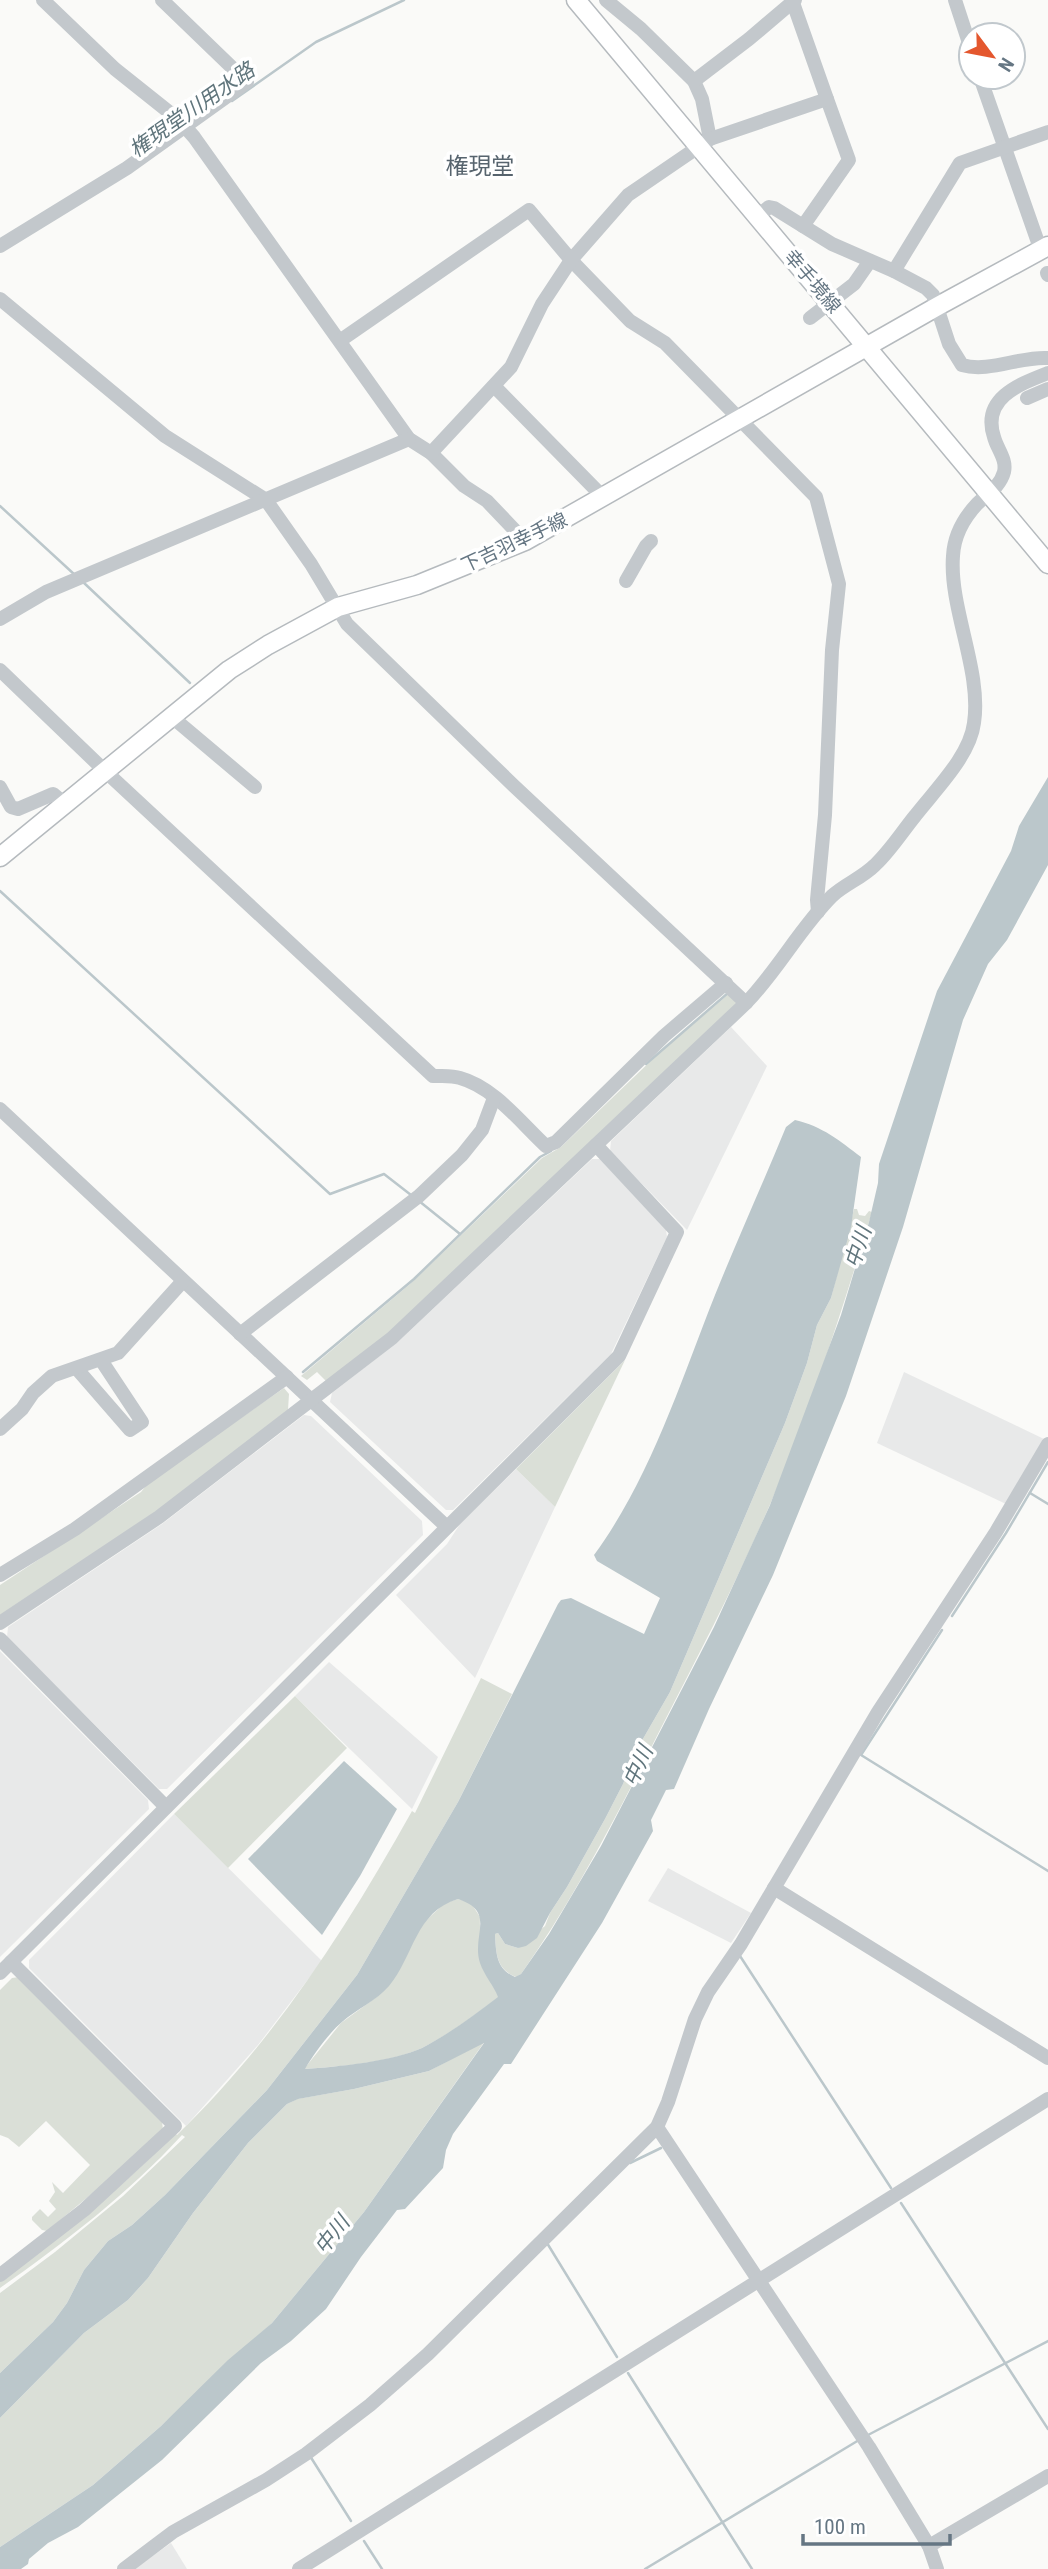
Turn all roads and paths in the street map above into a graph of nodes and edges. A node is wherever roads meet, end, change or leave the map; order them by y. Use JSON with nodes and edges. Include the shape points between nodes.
{"nodes":[{"id":1,"x":43,"y":0,"type":"edge"},
{"id":2,"x":162,"y":0,"type":"edge"},
{"id":3,"x":576,"y":0,"type":"edge"},
{"id":4,"x":606,"y":0,"type":"edge"},
{"id":5,"x":955,"y":0,"type":"edge"},
{"id":6,"x":793,"y":1,"type":"edge"},
{"id":7,"x":962,"y":21,"type":"edge"},
{"id":8,"x":694,"y":81,"type":"junction"},
{"id":9,"x":986,"y":91,"type":"edge"},
{"id":10,"x":827,"y":99,"type":"junction"},
{"id":11,"x":185,"y":127,"type":"junction"},
{"id":12,"x":1048,"y":132,"type":"edge"},
{"id":13,"x":704,"y":143,"type":"junction"},
{"id":14,"x":1004,"y":148,"type":"junction"},
{"id":15,"x":758,"y":216,"type":"junction"},
{"id":16,"x":803,"y":226,"type":"junction"},
{"id":17,"x":0,"y":246,"type":"edge"},
{"id":18,"x":1044,"y":248,"type":"edge"},
{"id":19,"x":571,"y":260,"type":"junction"},
{"id":20,"x":870,"y":261,"type":"junction"},
{"id":21,"x":894,"y":271,"type":"junction"},
{"id":22,"x":0,"y":299,"type":"edge"},
{"id":23,"x":832,"y":303,"type":"junction"},
{"id":24,"x":938,"y":306,"type":"junction"},
{"id":25,"x":810,"y":318,"type":"dead end"},
{"id":26,"x":341,"y":340,"type":"junction"},
{"id":27,"x":866,"y":348,"type":"junction"},
{"id":28,"x":1048,"y":358,"type":"edge"},
{"id":29,"x":1048,"y":373,"type":"edge"},
{"id":30,"x":494,"y":386,"type":"junction"},
{"id":31,"x":1048,"y":389,"type":"edge"},
{"id":32,"x":1027,"y":398,"type":"dead end"},
{"id":33,"x":741,"y":419,"type":"junction"},
{"id":34,"x":410,"y":439,"type":"junction"},
{"id":35,"x":431,"y":453,"type":"junction"},
{"id":36,"x":989,"y":493,"type":"junction"},
{"id":37,"x":603,"y":497,"type":"junction"},
{"id":38,"x":266,"y":500,"type":"junction"},
{"id":39,"x":525,"y":541,"type":"junction"},
{"id":40,"x":652,"y":541,"type":"dead end"},
{"id":41,"x":1048,"y":564,"type":"edge"},
{"id":42,"x":626,"y":581,"type":"dead end"},
{"id":43,"x":338,"y":607,"type":"junction"},
{"id":44,"x":0,"y":619,"type":"edge"},
{"id":45,"x":0,"y":670,"type":"edge"},
{"id":46,"x":172,"y":717,"type":"junction"},
{"id":47,"x":105,"y":771,"type":"junction"},
{"id":48,"x":0,"y":787,"type":"edge"},
{"id":49,"x":254,"y":787,"type":"dead end"},
{"id":50,"x":65,"y":804,"type":"junction"},
{"id":51,"x":0,"y":857,"type":"edge"},
{"id":52,"x":818,"y":912,"type":"junction"},
{"id":53,"x":726,"y":983,"type":"junction"},
{"id":54,"x":746,"y":1003,"type":"junction"},
{"id":55,"x":495,"y":1098,"type":"junction"},
{"id":56,"x":0,"y":1109,"type":"edge"},
{"id":57,"x":596,"y":1144,"type":"junction"},
{"id":58,"x":183,"y":1281,"type":"junction"},
{"id":59,"x":240,"y":1334,"type":"junction"},
{"id":60,"x":101,"y":1360,"type":"junction"},
{"id":61,"x":77,"y":1369,"type":"junction"},
{"id":62,"x":287,"y":1377,"type":"junction"},
{"id":63,"x":312,"y":1401,"type":"junction"},
{"id":64,"x":0,"y":1429,"type":"edge"},
{"id":65,"x":1048,"y":1444,"type":"edge"},
{"id":66,"x":447,"y":1527,"type":"junction"},
{"id":67,"x":0,"y":1576,"type":"edge"},
{"id":68,"x":0,"y":1623,"type":"edge"},
{"id":69,"x":0,"y":1639,"type":"edge"},
{"id":70,"x":166,"y":1807,"type":"junction"},
{"id":71,"x":774,"y":1888,"type":"junction"},
{"id":72,"x":11,"y":1962,"type":"junction"},
{"id":73,"x":0,"y":1973,"type":"edge"},
{"id":74,"x":1048,"y":2058,"type":"edge"},
{"id":75,"x":1048,"y":2099,"type":"edge"},
{"id":76,"x":657,"y":2127,"type":"junction"},
{"id":77,"x":0,"y":2275,"type":"edge"},
{"id":78,"x":759,"y":2281,"type":"junction"},
{"id":79,"x":1048,"y":2476,"type":"edge"},
{"id":80,"x":929,"y":2546,"type":"junction"},
{"id":81,"x":124,"y":2569,"type":"edge"},
{"id":82,"x":299,"y":2569,"type":"edge"},
{"id":83,"x":937,"y":2569,"type":"edge"}],
"edges":[{"from":1,"to":11,"type":"street"},
{"from":2,"to":11,"type":"street","via":[[247,82]]},
{"from":3,"to":13,"type":"main road","name":"幸手境線"},
{"from":4,"to":8,"type":"street"},
{"from":5,"to":7,"type":"street"},
{"from":6,"to":8,"type":"street"},
{"from":6,"to":10,"type":"street"},
{"from":8,"to":13,"type":"street","via":[[702,99]]},
{"from":9,"to":14,"type":"street"},
{"from":10,"to":13,"type":"street"},
{"from":10,"to":16,"type":"street","via":[[849,160]]},
{"from":11,"to":17,"type":"street","via":[[127,169]]},
{"from":11,"to":26,"type":"street"},
{"from":12,"to":14,"type":"street"},
{"from":13,"to":15,"type":"main road","name":"幸手境線"},
{"from":13,"to":19,"type":"street","via":[[628,195]]},
{"from":14,"to":18,"type":"street"},
{"from":14,"to":21,"type":"street","via":[[960,163]]},
{"from":15,"to":16,"type":"street","via":[[774,208]]},
{"from":15,"to":23,"type":"main road","name":"幸手境線"},
{"from":16,"to":20,"type":"street"},
{"from":18,"to":24,"type":"main road","name":"下吉羽幸手線"},
{"from":19,"to":26,"type":"street","via":[[529,210]]},
{"from":19,"to":30,"type":"street","via":[[542,304],[511,367]]},
{"from":19,"to":33,"type":"street","via":[[630,321],[665,343]]},
{"from":20,"to":21,"type":"street"},
{"from":20,"to":23,"type":"street","via":[[855,284]]},
{"from":21,"to":24,"type":"street","via":[[926,288]]},
{"from":22,"to":38,"type":"street","via":[[165,436]]},
{"from":23,"to":25,"type":"street"},
{"from":23,"to":27,"type":"main road","name":"幸手境線"},
{"from":24,"to":27,"type":"main road","name":"下吉羽幸手線"},
{"from":24,"to":28,"type":"street","via":[[949,344],[962,365],[982,367]]},
{"from":26,"to":34,"type":"street"},
{"from":27,"to":33,"type":"main road","name":"下吉羽幸手線"},
{"from":27,"to":36,"type":"main road","name":"幸手境線"},
{"from":29,"to":36,"type":"street","via":[[1017,385],[998,403],[992,430],[1004,470]]},
{"from":30,"to":35,"type":"street"},
{"from":30,"to":37,"type":"street"},
{"from":31,"to":32,"type":"street"},
{"from":33,"to":37,"type":"main road","name":"下吉羽幸手線"},
{"from":33,"to":52,"type":"street","via":[[816,497],[839,584]]},
{"from":34,"to":35,"type":"street"},
{"from":34,"to":38,"type":"street"},
{"from":35,"to":39,"type":"street","via":[[464,486],[488,501]]},
{"from":36,"to":41,"type":"main road","name":"幸手境線"},
{"from":36,"to":52,"type":"street","via":[[960,527],[952,557],[973,690],[972,733],[961,756],[876,864]]},
{"from":37,"to":39,"type":"main road","name":"下吉羽幸手線"},
{"from":38,"to":43,"type":"street"},
{"from":38,"to":44,"type":"street","via":[[46,593]]},
{"from":39,"to":43,"type":"main road","name":"下吉羽幸手線","via":[[417,585]]},
{"from":40,"to":42,"type":"street"},
{"from":43,"to":46,"type":"main road","name":"下吉羽幸手線","via":[[229,670]]},
{"from":43,"to":53,"type":"street","via":[[347,624],[487,760]]},
{"from":45,"to":47,"type":"street"},
{"from":46,"to":47,"type":"main road","name":"下吉羽幸手線"},
{"from":46,"to":49,"type":"street"},
{"from":47,"to":50,"type":"main road","name":"下吉羽幸手線"},
{"from":47,"to":55,"type":"street","via":[[433,1076],[458,1077]]},
{"from":48,"to":50,"type":"street","via":[[11,807],[18,809],[53,794]]},
{"from":50,"to":51,"type":"main road","name":"下吉羽幸手線"},
{"from":52,"to":54,"type":"street"},
{"from":53,"to":54,"type":"street"},
{"from":53,"to":55,"type":"street","via":[[664,1036],[556,1142],[546,1146]]},
{"from":54,"to":57,"type":"street"},
{"from":55,"to":59,"type":"street","via":[[481,1130],[462,1155],[419,1196]]},
{"from":56,"to":58,"type":"street"},
{"from":57,"to":63,"type":"street","via":[[392,1338]]},
{"from":57,"to":66,"type":"street","via":[[677,1233],[619,1356]]},
{"from":58,"to":59,"type":"street"},
{"from":58,"to":60,"type":"street","via":[[118,1353]]},
{"from":59,"to":62,"type":"street"},
{"from":60,"to":61,"type":"street"},
{"from":60,"to":61,"type":"street","via":[[142,1422],[130,1430]]},
{"from":61,"to":64,"type":"street","via":[[52,1376]]},
{"from":62,"to":63,"type":"street"},
{"from":62,"to":67,"type":"street","via":[[75,1529]]},
{"from":63,"to":66,"type":"street"},
{"from":63,"to":68,"type":"street","via":[[159,1517]]},
{"from":65,"to":71,"type":"street","via":[[878,1712]]},
{"from":66,"to":70,"type":"street"},
{"from":69,"to":70,"type":"street"},
{"from":70,"to":72,"type":"street"},
{"from":71,"to":74,"type":"street"},
{"from":71,"to":76,"type":"street","via":[[708,1992]]},
{"from":72,"to":73,"type":"street"},
{"from":72,"to":77,"type":"street","via":[[175,2126],[84,2210]]},
{"from":75,"to":78,"type":"street"},
{"from":76,"to":78,"type":"street"},
{"from":76,"to":81,"type":"street","via":[[428,2354],[370,2405],[306,2454],[173,2532]]},
{"from":78,"to":80,"type":"street"},
{"from":78,"to":82,"type":"street"},
{"from":79,"to":80,"type":"street"},
{"from":80,"to":83,"type":"street"}]}
